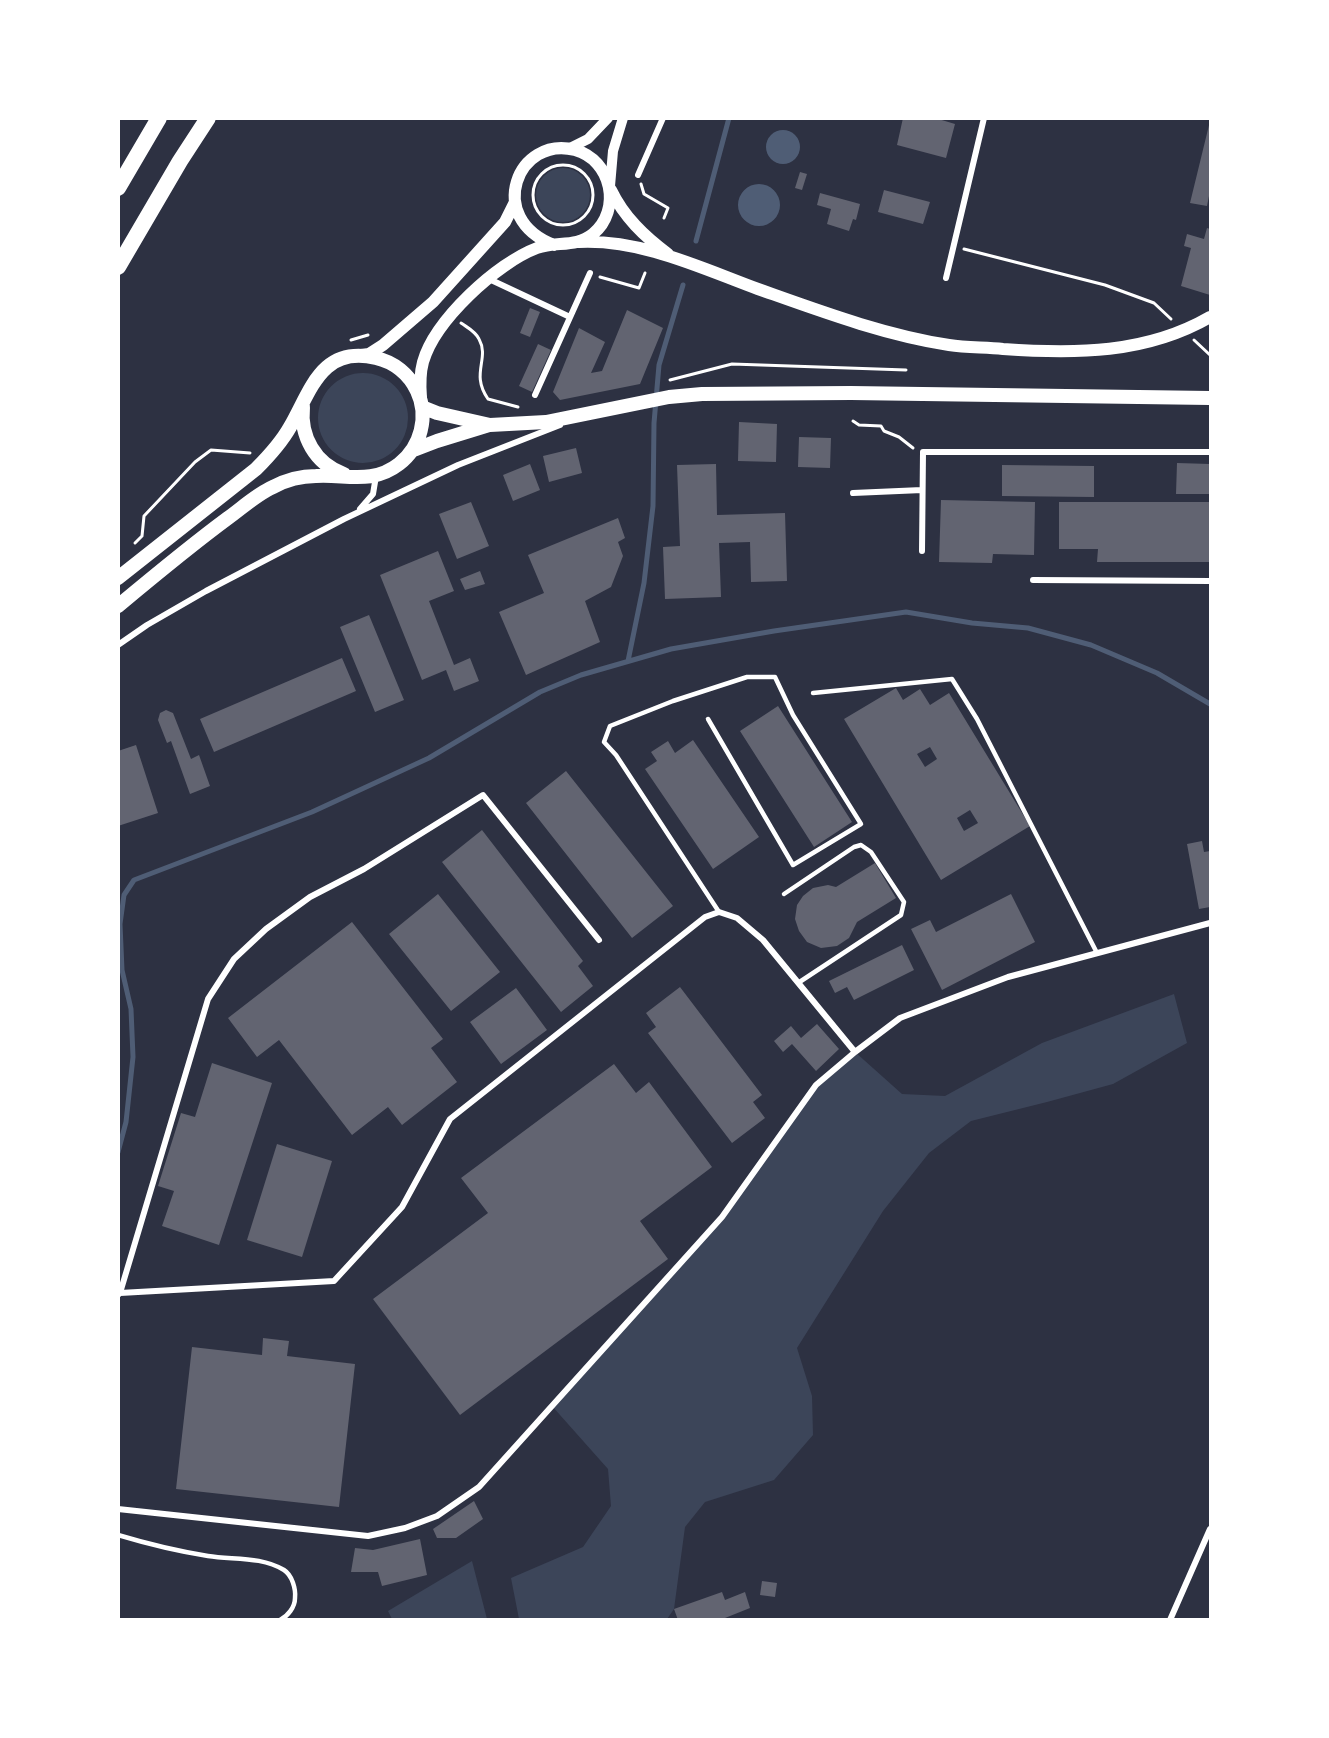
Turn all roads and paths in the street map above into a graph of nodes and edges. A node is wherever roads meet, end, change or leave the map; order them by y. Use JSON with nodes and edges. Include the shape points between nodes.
{"nodes":[{"id":1,"x":159,"y":118,"type":"edge"},
{"id":2,"x":208,"y":118,"type":"edge"},
{"id":3,"x":608,"y":118,"type":"edge"},
{"id":4,"x":623,"y":118,"type":"edge"},
{"id":5,"x":663,"y":118,"type":"edge"},
{"id":6,"x":984,"y":118,"type":"edge"},
{"id":7,"x":568,"y":149,"type":"junction"},
{"id":8,"x":638,"y":175,"type":"joint"},
{"id":9,"x":118,"y":188,"type":"edge"},
{"id":10,"x":610,"y":189,"type":"junction"},
{"id":11,"x":534,"y":196,"type":"joint"},
{"id":12,"x":515,"y":202,"type":"junction"},
{"id":13,"x":664,"y":218,"type":"dead end"},
{"id":14,"x":579,"y":242,"type":"junction"},
{"id":15,"x":554,"y":245,"type":"junction"},
{"id":16,"x":953,"y":246,"type":"junction"},
{"id":17,"x":672,"y":257,"type":"junction"},
{"id":18,"x":118,"y":267,"type":"edge"},
{"id":19,"x":590,"y":273,"type":"joint"},
{"id":20,"x":645,"y":273,"type":"dead end"},
{"id":21,"x":488,"y":278,"type":"junction"},
{"id":22,"x":946,"y":278,"type":"dead end"},
{"id":23,"x":451,"y":315,"type":"junction"},
{"id":24,"x":570,"y":317,"type":"junction"},
{"id":25,"x":1210,"y":317,"type":"edge"},
{"id":26,"x":1178,"y":325,"type":"dead end"},
{"id":27,"x":1186,"y":332,"type":"dead end"},
{"id":28,"x":374,"y":334,"type":"dead end"},
{"id":29,"x":346,"y":341,"type":"dead end"},
{"id":30,"x":1210,"y":355,"type":"edge"},
{"id":31,"x":351,"y":357,"type":"junction"},
{"id":32,"x":906,"y":370,"type":"dead end"},
{"id":33,"x":668,"y":381,"type":"dead end"},
{"id":34,"x":535,"y":395,"type":"dead end"},
{"id":35,"x":1210,"y":398,"type":"edge"},
{"id":36,"x":304,"y":401,"type":"junction"},
{"id":37,"x":421,"y":405,"type":"junction"},
{"id":38,"x":527,"y":409,"type":"dead end"},
{"id":39,"x":584,"y":415,"type":"junction"},
{"id":40,"x":852,"y":421,"type":"dead end"},
{"id":41,"x":490,"y":425,"type":"junction"},
{"id":42,"x":411,"y":452,"type":"junction"},
{"id":43,"x":923,"y":452,"type":"junction"},
{"id":44,"x":253,"y":453,"type":"dead end"},
{"id":45,"x":1210,"y":453,"type":"edge"},
{"id":46,"x":374,"y":475,"type":"junction"},
{"id":47,"x":922,"y":490,"type":"junction"},
{"id":48,"x":853,"y":493,"type":"dead end"},
{"id":49,"x":358,"y":512,"type":"junction"},
{"id":50,"x":130,"y":549,"type":"dead end"},
{"id":51,"x":922,"y":552,"type":"dead end"},
{"id":52,"x":118,"y":578,"type":"edge"},
{"id":53,"x":1033,"y":580,"type":"dead end"},
{"id":54,"x":1210,"y":581,"type":"edge"},
{"id":55,"x":118,"y":606,"type":"edge"},
{"id":56,"x":118,"y":645,"type":"edge"},
{"id":57,"x":813,"y":693,"type":"dead end"},
{"id":58,"x":708,"y":719,"type":"dead end"},
{"id":59,"x":784,"y":894,"type":"dead end"},
{"id":60,"x":719,"y":912,"type":"junction"},
{"id":61,"x":1210,"y":923,"type":"edge"},
{"id":62,"x":599,"y":940,"type":"dead end"},
{"id":63,"x":1097,"y":953,"type":"junction"},
{"id":64,"x":798,"y":983,"type":"junction"},
{"id":65,"x":855,"y":1052,"type":"junction"},
{"id":66,"x":119,"y":1294,"type":"edge"},
{"id":67,"x":118,"y":1509,"type":"edge"},
{"id":68,"x":1210,"y":1529,"type":"edge"},
{"id":69,"x":118,"y":1535,"type":"edge"},
{"id":70,"x":280,"y":1620,"type":"edge"},
{"id":71,"x":1170,"y":1620,"type":"edge"}],
"edges":[{"from":1,"to":9,"type":"highway"},
{"from":2,"to":18,"type":"highway"},
{"from":3,"to":7,"type":"street","via":[[588,139]]},
{"from":4,"to":10,"type":"street","via":[[613,151]]},
{"from":5,"to":8,"type":"street"},
{"from":6,"to":16,"type":"street"},
{"from":7,"to":10,"type":"main road","via":[[593,160],[606,176]]},
{"from":7,"to":12,"type":"main road","via":[[547,151],[528,163],[517,181]]},
{"from":8,"to":13,"type":"path","via":[[644,194],[668,208]]},
{"from":10,"to":14,"type":"main road","via":[[606,217],[595,232]]},
{"from":10,"to":17,"type":"main road","via":[[638,230]]},
{"from":11,"to":11,"type":"path","via":[[541,215],[549,221],[569,224],[586,214],[591,205],[592,185],[587,176],[562,165],[538,178]]},
{"from":12,"to":15,"type":"main road","via":[[528,231]]},
{"from":12,"to":31,"type":"main road","via":[[505,222],[433,302],[383,345],[369,354]]},
{"from":14,"to":15,"type":"main road"},
{"from":14,"to":17,"type":"main road","via":[[594,241]]},
{"from":15,"to":21,"type":"main road","via":[[527,253]]},
{"from":16,"to":22,"type":"street"},
{"from":16,"to":26,"type":"path","via":[[1105,285],[1154,303]]},
{"from":17,"to":25,"type":"main road","via":[[829,314],[950,345],[1102,351],[1156,339]]},
{"from":19,"to":20,"type":"path","via":[[639,288]]},
{"from":19,"to":24,"type":"street"},
{"from":21,"to":23,"type":"main road"},
{"from":21,"to":24,"type":"street"},
{"from":23,"to":37,"type":"main road","via":[[432,340],[423,362]]},
{"from":23,"to":38,"type":"path","via":[[481,341],[478,380],[488,399]]},
{"from":24,"to":34,"type":"street"},
{"from":27,"to":30,"type":"path"},
{"from":28,"to":29,"type":"path"},
{"from":31,"to":36,"type":"main road","via":[[322,371]]},
{"from":31,"to":37,"type":"main road","via":[[375,357],[394,365],[413,384]]},
{"from":32,"to":33,"type":"path","via":[[732,364]]},
{"from":35,"to":39,"type":"main road","via":[[702,393]]},
{"from":36,"to":46,"type":"main road","via":[[305,435],[320,460],[345,474]]},
{"from":36,"to":52,"type":"main road","via":[[283,438],[256,469]]},
{"from":37,"to":41,"type":"main road","via":[[437,413]]},
{"from":37,"to":42,"type":"main road","via":[[421,429]]},
{"from":39,"to":41,"type":"main road"},
{"from":39,"to":49,"type":"street","via":[[458,465]]},
{"from":40,"to":43,"type":"path","via":[[881,426]]},
{"from":41,"to":42,"type":"main road"},
{"from":42,"to":46,"type":"main road","via":[[396,466]]},
{"from":43,"to":45,"type":"street"},
{"from":43,"to":47,"type":"street"},
{"from":44,"to":50,"type":"path","via":[[211,450],[195,462],[144,516],[142,536]]},
{"from":46,"to":49,"type":"street","via":[[373,494]]},
{"from":46,"to":55,"type":"main road","via":[[349,479],[299,477],[271,487],[186,549]]},
{"from":47,"to":48,"type":"street"},
{"from":47,"to":51,"type":"street"},
{"from":49,"to":56,"type":"street","via":[[206,591]]},
{"from":53,"to":54,"type":"street"},
{"from":57,"to":63,"type":"lane","via":[[952,680],[977,719]]},
{"from":58,"to":60,"type":"lane","via":[[793,866],[861,824],[793,715],[775,677],[747,677],[610,726],[604,742]]},
{"from":59,"to":64,"type":"lane","via":[[861,845],[871,852],[904,902],[901,915]]},
{"from":60,"to":64,"type":"street","via":[[737,918],[763,940]]},
{"from":60,"to":66,"type":"street","via":[[705,917],[450,1119],[402,1207],[334,1281]]},
{"from":61,"to":63,"type":"street"},
{"from":62,"to":66,"type":"street","via":[[483,795],[310,897],[266,929],[234,959],[208,999]]},
{"from":63,"to":65,"type":"street","via":[[1008,978],[900,1018]]},
{"from":64,"to":65,"type":"street"},
{"from":65,"to":67,"type":"street","via":[[816,1085],[722,1217],[487,1479],[437,1516],[368,1536]]},
{"from":68,"to":71,"type":"street"},
{"from":69,"to":70,"type":"lane","via":[[166,1549],[265,1562],[286,1571],[295,1586],[296,1600],[288,1616]]}]}
